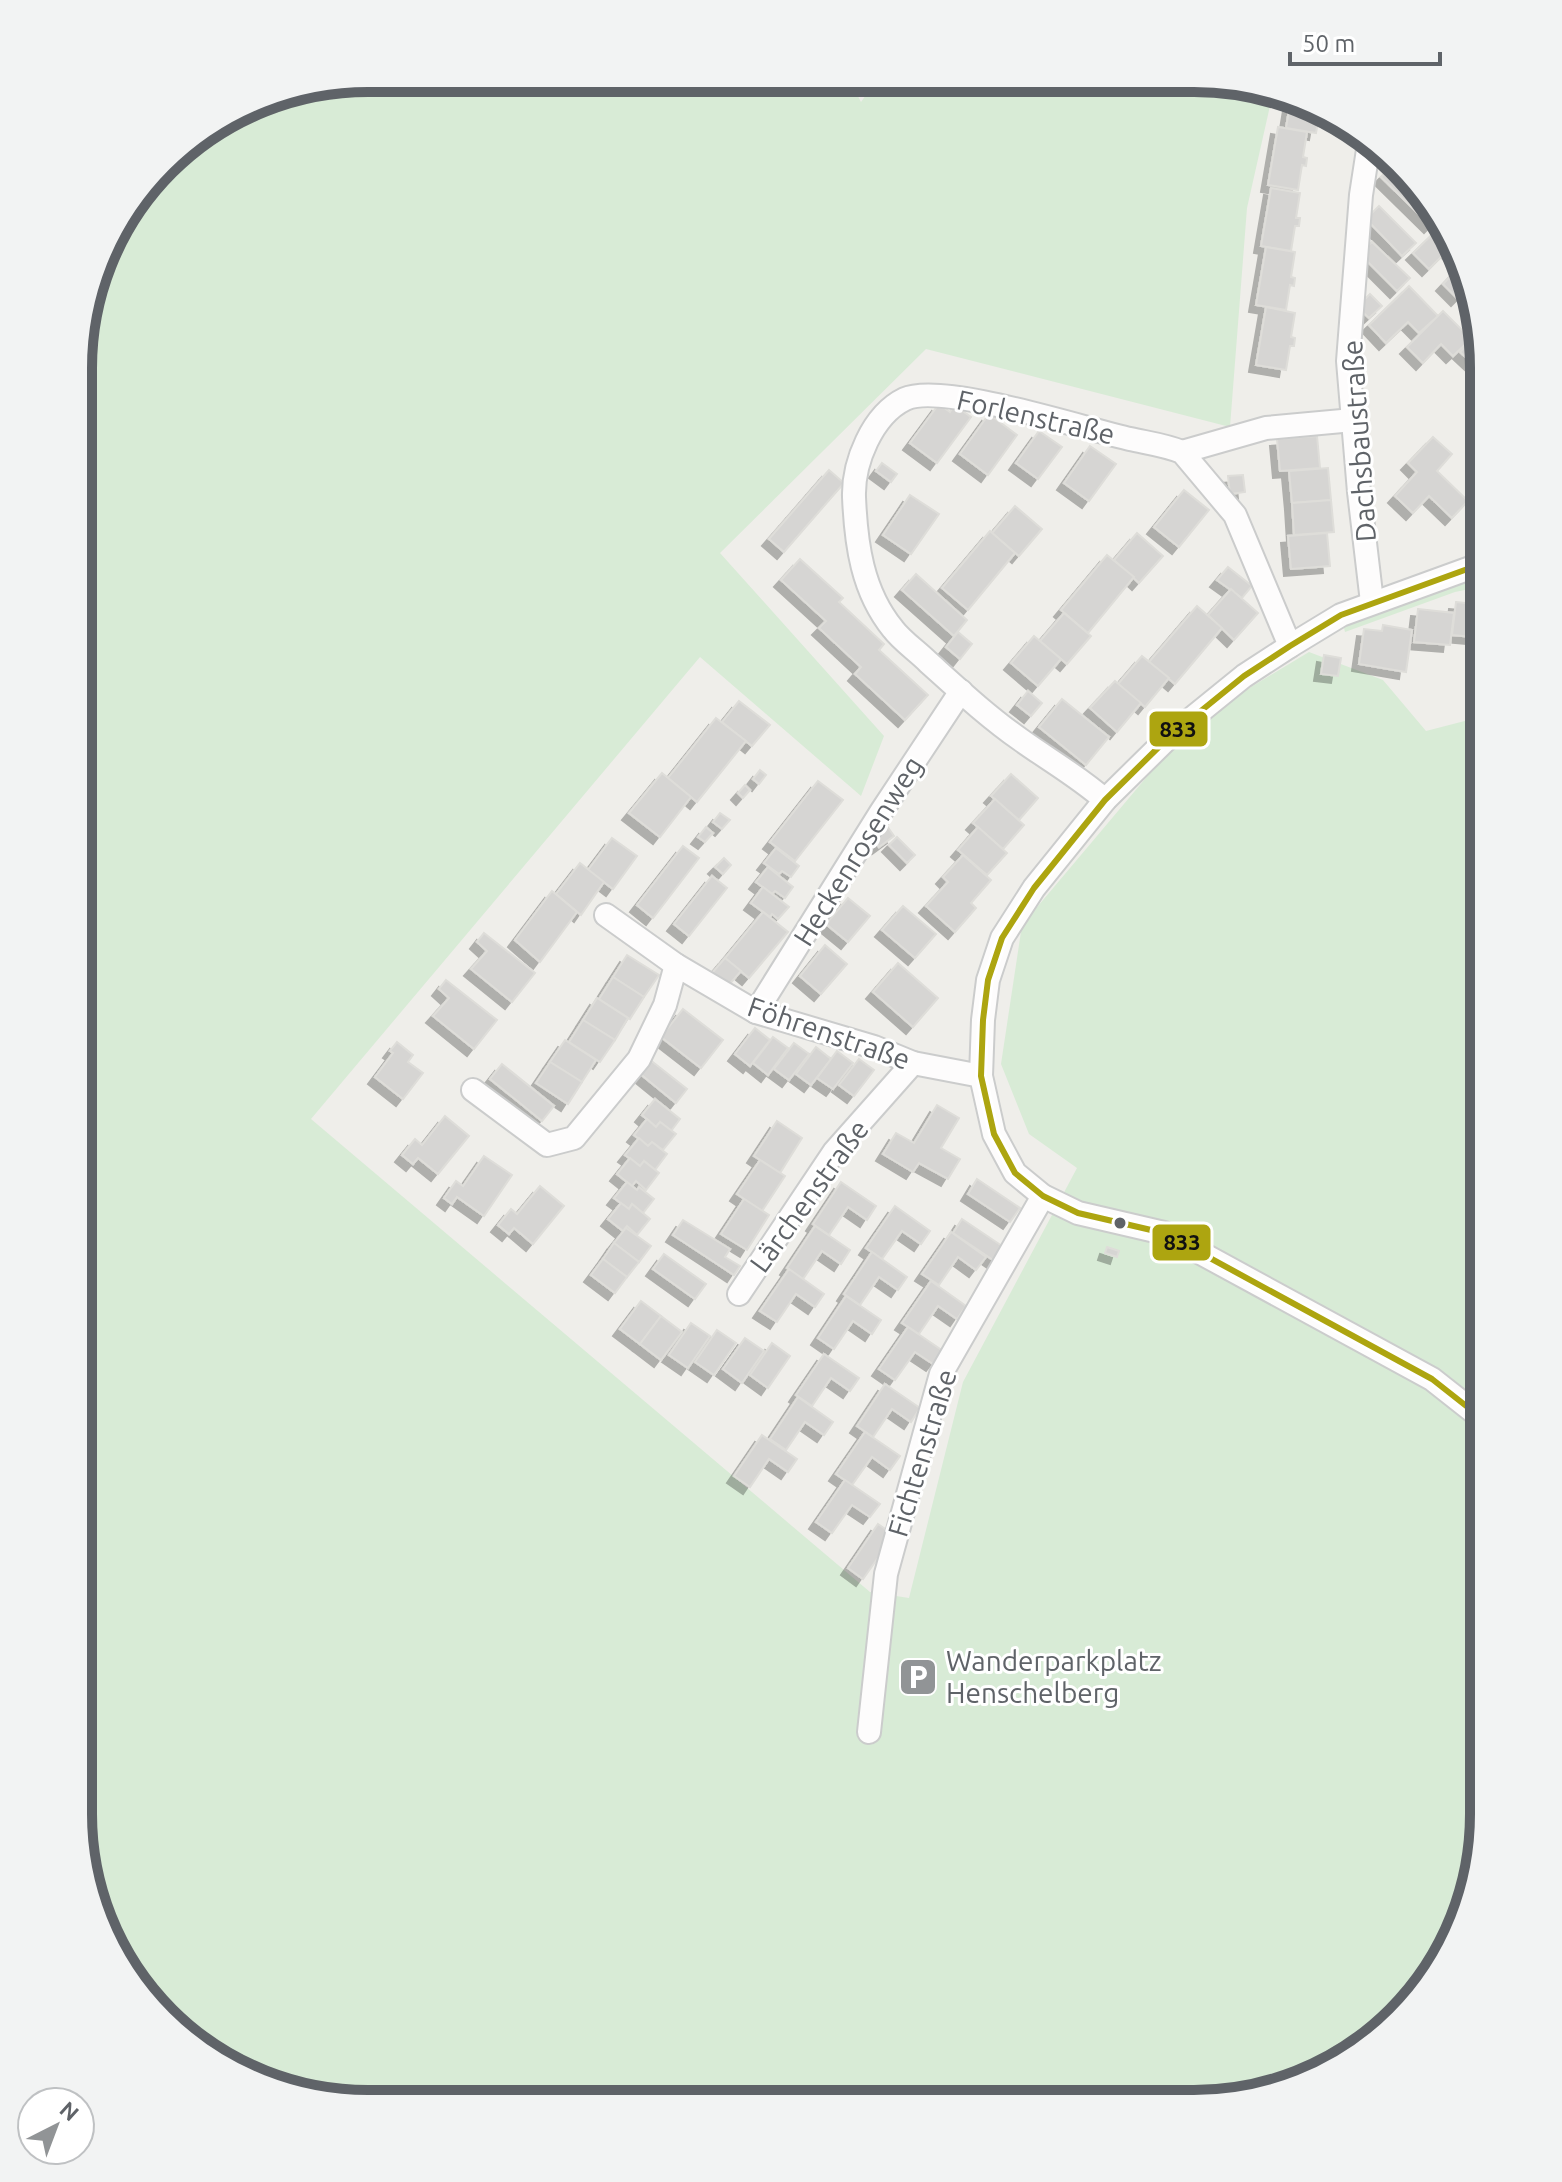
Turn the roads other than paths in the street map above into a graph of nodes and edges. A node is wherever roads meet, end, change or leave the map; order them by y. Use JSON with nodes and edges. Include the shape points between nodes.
{"nodes":[{"id":1,"x":1367,"y":153,"type":"edge"},
{"id":2,"x":1353,"y":420,"type":"junction"},
{"id":3,"x":1182,"y":452,"type":"junction"},
{"id":4,"x":1470,"y":568,"type":"edge"},
{"id":5,"x":1372,"y":602,"type":"junction"},
{"id":6,"x":1290,"y":646,"type":"junction"},
{"id":7,"x":961,"y":691,"type":"junction"},
{"id":8,"x":1105,"y":800,"type":"junction"},
{"id":9,"x":606,"y":915,"type":"dead end"},
{"id":10,"x":676,"y":965,"type":"junction"},
{"id":11,"x":756,"y":1012,"type":"junction"},
{"id":12,"x":913,"y":1063,"type":"junction"},
{"id":13,"x":981,"y":1076,"type":"junction"},
{"id":14,"x":473,"y":1090,"type":"dead end"},
{"id":15,"x":1043,"y":1196,"type":"junction"},
{"id":16,"x":739,"y":1294,"type":"dead end"},
{"id":17,"x":1469,"y":1408,"type":"edge"},
{"id":18,"x":869,"y":1732,"type":"dead end"}],
"edges":[{"from":1,"to":2,"type":"street","name":"Dachsbaustraße","via":[[1348,361]]},
{"from":2,"to":3,"type":"street","via":[[1266,428]]},
{"from":2,"to":5,"type":"street","name":"Dachsbaustraße"},
{"from":3,"to":6,"type":"street","via":[[1235,515]]},
{"from":3,"to":7,"type":"street","name":"Forlenstraße","via":[[936,394],[905,399],[884,415],[859,461],[854,487],[855,535],[865,581],[892,629]]},
{"from":4,"to":5,"type":"street"},
{"from":5,"to":6,"type":"street"},
{"from":6,"to":8,"type":"street","via":[[1170,736]]},
{"from":7,"to":8,"type":"street","name":"Forlenstraße"},
{"from":7,"to":11,"type":"street","name":"Heckenrosenweg"},
{"from":8,"to":13,"type":"street","via":[[1034,888],[1002,938],[988,980]]},
{"from":9,"to":10,"type":"street","name":"Föhrenstraße"},
{"from":10,"to":11,"type":"street","name":"Föhrenstraße"},
{"from":10,"to":14,"type":"street","via":[[665,1005],[639,1059],[574,1138],[547,1145]]},
{"from":11,"to":12,"type":"street","name":"Föhrenstraße"},
{"from":12,"to":13,"type":"street","name":"Föhrenstraße"},
{"from":12,"to":16,"type":"street","name":"Lärchenstraße","via":[[834,1152]]},
{"from":13,"to":15,"type":"street","via":[[994,1134],[1015,1173]]},
{"from":15,"to":17,"type":"street","via":[[1078,1213],[1164,1233],[1432,1379]]},
{"from":15,"to":18,"type":"street","name":"Fichtenstraße","via":[[941,1374],[886,1574]]}]}
